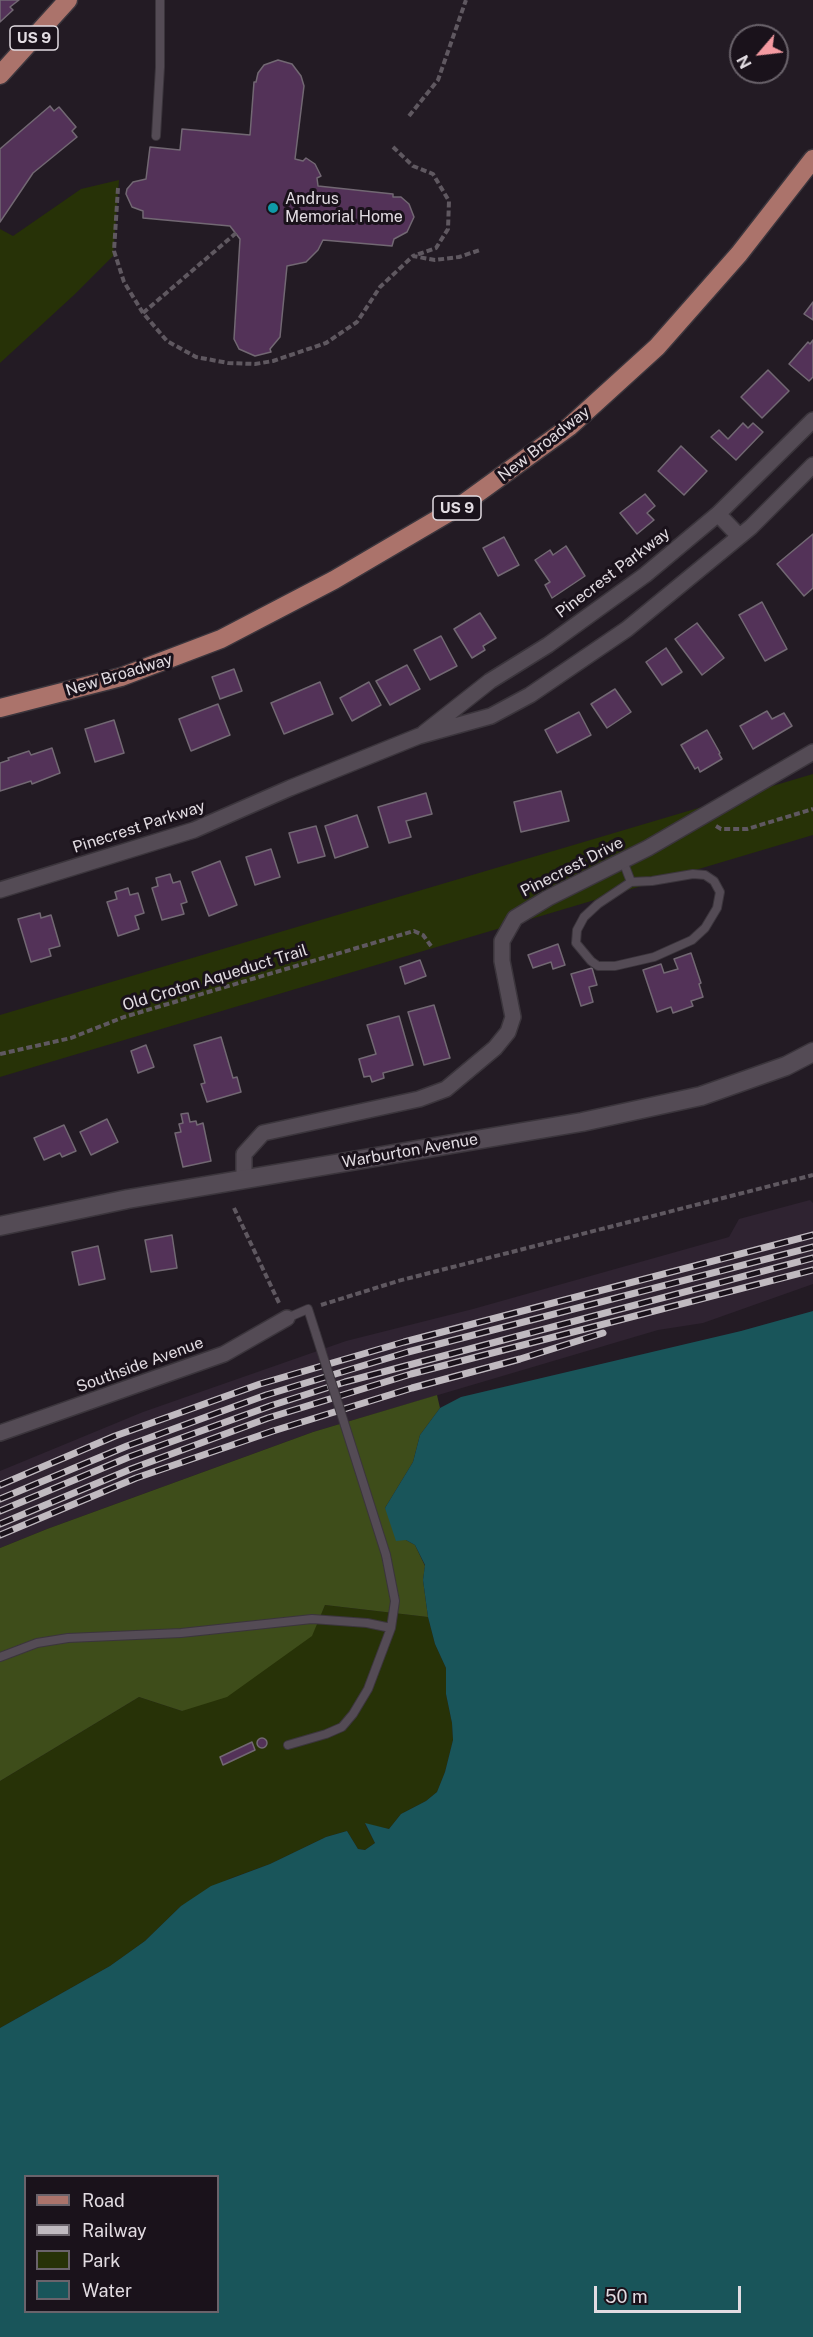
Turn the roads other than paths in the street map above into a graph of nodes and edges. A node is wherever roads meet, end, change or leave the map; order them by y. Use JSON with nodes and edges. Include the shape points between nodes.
{"nodes":[{"id":1,"x":68,"y":0,"type":"edge"},
{"id":2,"x":160,"y":0,"type":"edge"},
{"id":3,"x":0,"y":75,"type":"edge"},
{"id":4,"x":156,"y":136,"type":"dead end"},
{"id":5,"x":813,"y":159,"type":"edge"},
{"id":6,"x":813,"y":420,"type":"edge"},
{"id":7,"x":813,"y":465,"type":"edge"},
{"id":8,"x":718,"y":514,"type":"junction"},
{"id":9,"x":739,"y":536,"type":"junction"},
{"id":10,"x":0,"y":708,"type":"edge"},
{"id":11,"x":419,"y":736,"type":"junction"},
{"id":12,"x":813,"y":752,"type":"edge"},
{"id":13,"x":623,"y":861,"type":"junction"},
{"id":14,"x":631,"y":882,"type":"junction"},
{"id":15,"x":0,"y":890,"type":"edge"},
{"id":16,"x":813,"y":1052,"type":"edge"},
{"id":17,"x":244,"y":1179,"type":"junction"},
{"id":18,"x":0,"y":1226,"type":"edge"},
{"id":19,"x":287,"y":1318,"type":"joint"},
{"id":20,"x":0,"y":1432,"type":"edge"},
{"id":21,"x":391,"y":1628,"type":"junction"},
{"id":22,"x":0,"y":1657,"type":"edge"},
{"id":23,"x":288,"y":1745,"type":"dead end"}],
"edges":[{"from":1,"to":3,"type":"main road","number":"US 9"},
{"from":2,"to":4,"type":"lane"},
{"from":5,"to":10,"type":"main road","name":"New Broadway","number":"US 9","via":[[739,254],[657,346],[569,427],[460,506],[334,580],[221,639],[121,676]]},
{"from":6,"to":8,"type":"street","name":"Pinecrest Parkway"},
{"from":7,"to":9,"type":"street","name":"Pinecrest Parkway"},
{"from":8,"to":9,"type":"street"},
{"from":8,"to":11,"type":"street","name":"Pinecrest Parkway","via":[[645,575],[548,645],[490,681]]},
{"from":9,"to":11,"type":"street","name":"Pinecrest Parkway","via":[[627,629],[530,695],[491,716]]},
{"from":11,"to":15,"type":"street","name":"Pinecrest Parkway","via":[[194,830]]},
{"from":12,"to":13,"type":"street","name":"Pinecrest Drive"},
{"from":13,"to":14,"type":"lane"},
{"from":13,"to":17,"type":"street","name":"Pinecrest Drive","via":[[515,918],[502,941],[513,1017],[508,1032],[495,1048],[446,1089],[419,1099],[263,1133],[244,1154]]},
{"from":14,"to":14,"type":"lane","via":[[705,875],[720,892],[717,908],[692,940],[654,957],[598,966],[576,943],[577,930],[598,904]]},
{"from":16,"to":17,"type":"street","name":"Warburton Avenue","via":[[786,1066],[701,1096],[582,1122]]},
{"from":17,"to":18,"type":"street","name":"Warburton Avenue"},
{"from":19,"to":20,"type":"street","name":"Southside Avenue","via":[[224,1354]]},
{"from":19,"to":21,"type":"lane","bridge":true,"via":[[309,1309],[386,1555],[395,1601]]},
{"from":21,"to":22,"type":"lane","via":[[312,1618],[181,1633],[68,1638],[38,1643]]},
{"from":21,"to":23,"type":"lane","via":[[368,1689],[353,1714],[342,1726],[326,1734]]}]}
